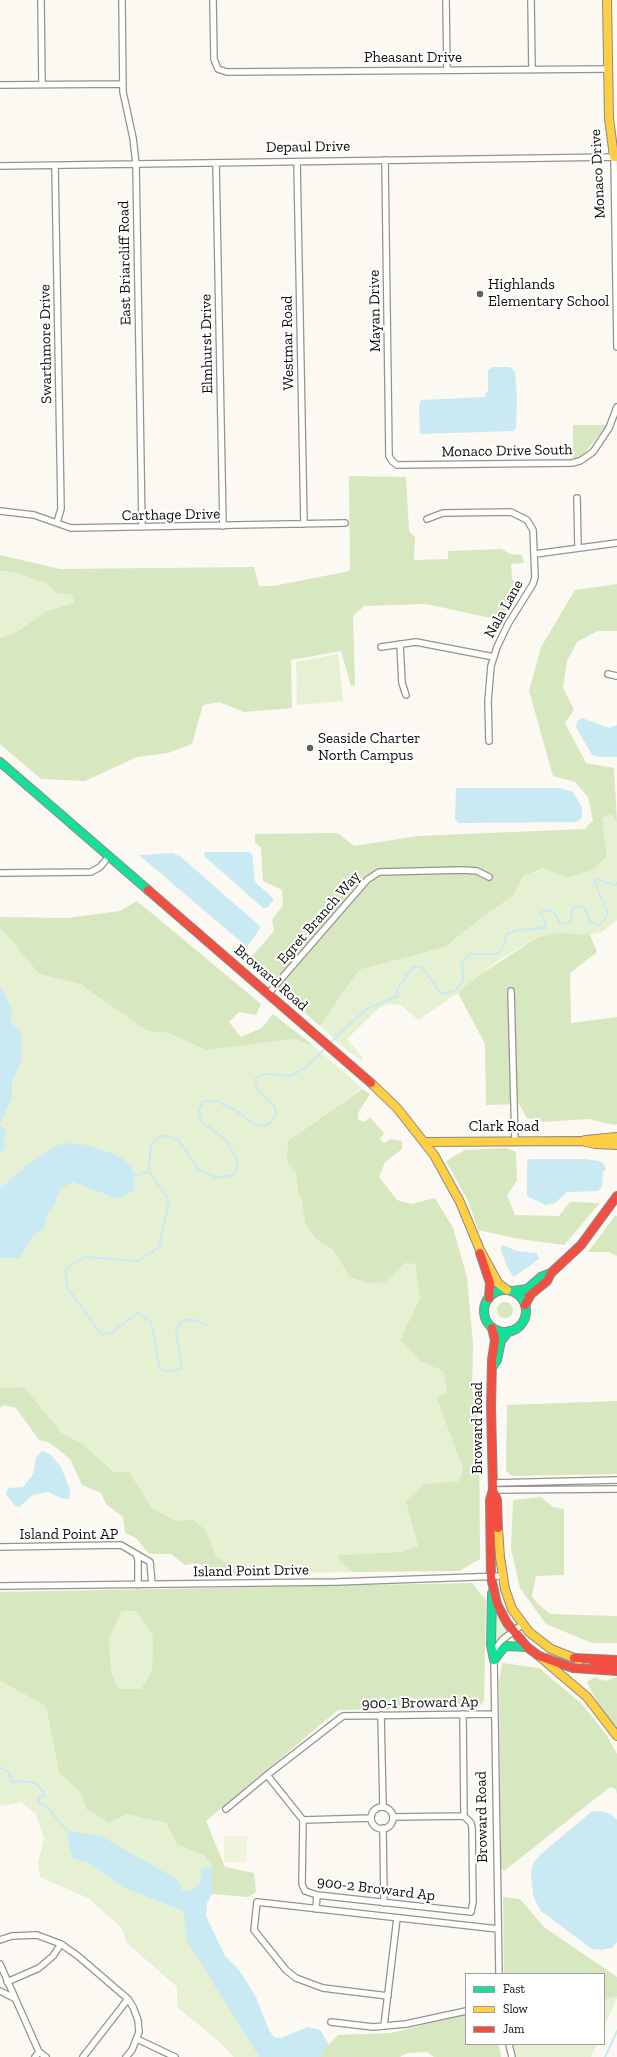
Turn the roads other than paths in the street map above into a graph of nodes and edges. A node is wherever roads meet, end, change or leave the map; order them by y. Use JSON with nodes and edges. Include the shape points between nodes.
{"nodes":[{"id":1,"x":41,"y":0,"type":"edge"},
{"id":2,"x":122,"y":0,"type":"edge"},
{"id":3,"x":213,"y":0,"type":"edge"},
{"id":4,"x":446,"y":0,"type":"edge"},
{"id":5,"x":531,"y":0,"type":"edge"},
{"id":6,"x":607,"y":0,"type":"edge"},
{"id":7,"x":608,"y":69,"type":"junction"},
{"id":8,"x":447,"y":70,"type":"junction"},
{"id":9,"x":532,"y":70,"type":"junction"},
{"id":10,"x":42,"y":84,"type":"junction"},
{"id":11,"x":123,"y":84,"type":"junction"},
{"id":12,"x":0,"y":85,"type":"edge"},
{"id":13,"x":615,"y":157,"type":"edge"},
{"id":14,"x":385,"y":160,"type":"junction"},
{"id":15,"x":298,"y":162,"type":"junction"},
{"id":16,"x":216,"y":163,"type":"junction"},
{"id":17,"x":136,"y":164,"type":"junction"},
{"id":18,"x":0,"y":166,"type":"edge"},
{"id":19,"x":55,"y":166,"type":"junction"},
{"id":20,"x":617,"y":346,"type":"edge"},
{"id":21,"x":617,"y":407,"type":"edge"},
{"id":22,"x":392,"y":462,"type":"joint"},
{"id":23,"x":577,"y":498,"type":"dead end"},
{"id":24,"x":0,"y":511,"type":"edge"},
{"id":25,"x":426,"y":519,"type":"dead end"},
{"id":26,"x":57,"y":522,"type":"junction"},
{"id":27,"x":345,"y":523,"type":"dead end"},
{"id":28,"x":304,"y":524,"type":"junction"},
{"id":29,"x":223,"y":526,"type":"junction"},
{"id":30,"x":142,"y":527,"type":"junction"},
{"id":31,"x":617,"y":543,"type":"edge"},
{"id":32,"x":578,"y":548,"type":"junction"},
{"id":33,"x":535,"y":554,"type":"junction"},
{"id":34,"x":400,"y":644,"type":"junction"},
{"id":35,"x":381,"y":647,"type":"dead end"},
{"id":36,"x":494,"y":657,"type":"junction"},
{"id":37,"x":608,"y":674,"type":"dead end"},
{"id":38,"x":617,"y":676,"type":"edge"},
{"id":39,"x":406,"y":695,"type":"dead end"},
{"id":40,"x":489,"y":742,"type":"dead end"},
{"id":41,"x":0,"y":762,"type":"edge"},
{"id":42,"x":109,"y":856,"type":"junction"},
{"id":43,"x":0,"y":873,"type":"edge"},
{"id":44,"x":489,"y":876,"type":"dead end"},
{"id":45,"x":511,"y":991,"type":"dead end"},
{"id":46,"x":268,"y":994,"type":"junction"},
{"id":47,"x":617,"y":1137,"type":"edge"},
{"id":48,"x":515,"y":1141,"type":"junction"},
{"id":49,"x":582,"y":1141,"type":"junction"},
{"id":50,"x":425,"y":1142,"type":"junction"},
{"id":51,"x":617,"y":1145,"type":"edge"},
{"id":52,"x":617,"y":1196,"type":"edge"},
{"id":53,"x":480,"y":1250,"type":"junction"},
{"id":54,"x":551,"y":1273,"type":"junction"},
{"id":55,"x":510,"y":1291,"type":"junction"},
{"id":56,"x":489,"y":1298,"type":"junction"},
{"id":57,"x":525,"y":1305,"type":"junction"},
{"id":58,"x":492,"y":1328,"type":"junction"},
{"id":59,"x":510,"y":1331,"type":"junction"},
{"id":60,"x":493,"y":1366,"type":"junction"},
{"id":61,"x":617,"y":1480,"type":"edge"},
{"id":62,"x":493,"y":1486,"type":"junction"},
{"id":63,"x":617,"y":1489,"type":"edge"},
{"id":64,"x":0,"y":1547,"type":"edge"},
{"id":65,"x":136,"y":1554,"type":"junction"},
{"id":66,"x":491,"y":1576,"type":"junction"},
{"id":67,"x":502,"y":1576,"type":"junction"},
{"id":68,"x":152,"y":1584,"type":"junction"},
{"id":69,"x":138,"y":1585,"type":"junction"},
{"id":70,"x":0,"y":1586,"type":"edge"},
{"id":71,"x":493,"y":1586,"type":"junction"},
{"id":72,"x":523,"y":1624,"type":"junction"},
{"id":73,"x":513,"y":1631,"type":"junction"},
{"id":74,"x":527,"y":1647,"type":"junction"},
{"id":75,"x":539,"y":1656,"type":"junction"},
{"id":76,"x":574,"y":1658,"type":"junction"},
{"id":77,"x":494,"y":1660,"type":"junction"},
{"id":78,"x":617,"y":1660,"type":"edge"},
{"id":79,"x":617,"y":1665,"type":"edge"},
{"id":80,"x":617,"y":1671,"type":"edge"},
{"id":81,"x":463,"y":1714,"type":"junction"},
{"id":82,"x":494,"y":1714,"type":"junction"},
{"id":83,"x":381,"y":1715,"type":"junction"},
{"id":84,"x":617,"y":1736,"type":"edge"},
{"id":85,"x":267,"y":1775,"type":"junction"},
{"id":86,"x":383,"y":1807,"type":"junction"},
{"id":87,"x":226,"y":1809,"type":"dead end"},
{"id":88,"x":464,"y":1816,"type":"junction"},
{"id":89,"x":393,"y":1817,"type":"junction"},
{"id":90,"x":372,"y":1818,"type":"junction"},
{"id":91,"x":303,"y":1820,"type":"junction"},
{"id":92,"x":383,"y":1828,"type":"junction"},
{"id":93,"x":317,"y":1895,"type":"junction"},
{"id":94,"x":384,"y":1903,"type":"junction"},
{"id":95,"x":316,"y":1909,"type":"junction"},
{"id":96,"x":397,"y":1918,"type":"junction"},
{"id":97,"x":498,"y":1930,"type":"junction"},
{"id":98,"x":0,"y":1940,"type":"edge"},
{"id":99,"x":61,"y":1944,"type":"junction"},
{"id":100,"x":0,"y":1964,"type":"edge"},
{"id":101,"x":499,"y":1973,"type":"edge"},
{"id":102,"x":7,"y":1982,"type":"junction"},
{"id":103,"x":0,"y":1991,"type":"edge"},
{"id":104,"x":388,"y":1996,"type":"junction"},
{"id":105,"x":14,"y":1998,"type":"junction"},
{"id":106,"x":128,"y":1999,"type":"junction"},
{"id":107,"x":465,"y":2011,"type":"edge"},
{"id":108,"x":331,"y":2022,"type":"dead end"},
{"id":109,"x":384,"y":2026,"type":"junction"},
{"id":110,"x":137,"y":2039,"type":"junction"},
{"id":111,"x":509,"y":2045,"type":"edge"},
{"id":112,"x":37,"y":2055,"type":"edge"},
{"id":113,"x":46,"y":2057,"type":"edge"},
{"id":114,"x":83,"y":2057,"type":"edge"},
{"id":115,"x":126,"y":2057,"type":"edge"},
{"id":116,"x":175,"y":2057,"type":"edge"},
{"id":117,"x":512,"y":2057,"type":"edge"}],
"edges":[{"from":1,"to":10,"type":"street"},
{"from":2,"to":11,"type":"street","name":"East Briarcliff Road"},
{"from":3,"to":8,"type":"street","name":"Pheasant Drive","via":[[214,59],[218,69],[227,72]]},
{"from":4,"to":8,"type":"street"},
{"from":5,"to":9,"type":"street"},
{"from":6,"to":7,"type":"main road","name":"Monaco Drive"},
{"from":7,"to":9,"type":"street","name":"Pheasant Drive"},
{"from":7,"to":13,"type":"main road","name":"Monaco Drive","via":[[609,118]]},
{"from":8,"to":9,"type":"street","name":"Pheasant Drive"},
{"from":10,"to":11,"type":"street"},
{"from":10,"to":12,"type":"street"},
{"from":11,"to":17,"type":"street","name":"East Briarcliff Road"},
{"from":13,"to":14,"type":"street","name":"Depaul Drive"},
{"from":13,"to":20,"type":"street","name":"Monaco Drive"},
{"from":14,"to":15,"type":"street","name":"Depaul Drive"},
{"from":14,"to":22,"type":"street","name":"Mayan Drive","via":[[389,456]]},
{"from":15,"to":16,"type":"street","name":"Depaul Drive"},
{"from":15,"to":28,"type":"street","name":"Westmar Road"},
{"from":16,"to":17,"type":"street","name":"Depaul Drive"},
{"from":16,"to":29,"type":"street","name":"Elmhurst Drive"},
{"from":17,"to":19,"type":"street","name":"Depaul Drive"},
{"from":17,"to":30,"type":"street","name":"East Briarcliff Road"},
{"from":18,"to":19,"type":"street","name":"Depaul Drive"},
{"from":19,"to":26,"type":"street","name":"Swarthmore Drive","via":[[60,509]]},
{"from":21,"to":22,"type":"street","name":"Monaco Drive South","via":[[609,428],[593,452],[572,463],[397,465]]},
{"from":23,"to":32,"type":"street"},
{"from":24,"to":26,"type":"street","name":"Carthage Drive","via":[[34,515]]},
{"from":25,"to":33,"type":"street","name":"Nala Lane","via":[[443,513],[515,513],[522,516],[530,525]]},
{"from":26,"to":30,"type":"street","name":"Carthage Drive","via":[[71,528]]},
{"from":27,"to":28,"type":"street","name":"Carthage Drive"},
{"from":28,"to":29,"type":"street","name":"Carthage Drive"},
{"from":29,"to":30,"type":"street","name":"Carthage Drive"},
{"from":31,"to":32,"type":"street"},
{"from":32,"to":33,"type":"street"},
{"from":33,"to":36,"type":"street","name":"Nala Lane","via":[[533,584],[508,624]]},
{"from":34,"to":35,"type":"street"},
{"from":34,"to":36,"type":"street","via":[[423,642]]},
{"from":34,"to":39,"type":"street","via":[[402,683]]},
{"from":36,"to":40,"type":"street","name":"Nala Lane","via":[[489,688]]},
{"from":37,"to":38,"type":"street"},
{"from":41,"to":42,"type":"main road","name":"Broward Road"},
{"from":42,"to":43,"type":"street","via":[[100,867],[91,872]]},
{"from":42,"to":46,"type":"main road","name":"Broward Road"},
{"from":44,"to":46,"type":"street","name":"Egret Branch Way","via":[[477,871],[463,870],[379,872],[367,880]]},
{"from":45,"to":48,"type":"street"},
{"from":46,"to":50,"type":"main road","name":"Broward Road","via":[[383,1094]]},
{"from":47,"to":49,"type":"main road","name":"Clark Road"},
{"from":48,"to":49,"type":"main road","name":"Clark Road"},
{"from":48,"to":50,"type":"main road","name":"Clark Road"},
{"from":49,"to":51,"type":"main road","name":"Clark Road"},
{"from":50,"to":53,"type":"main road","name":"Broward Road","via":[[456,1195]]},
{"from":52,"to":54,"type":"main road","via":[[581,1245]]},
{"from":53,"to":55,"type":"main road","name":"Broward Road","via":[[498,1283]]},
{"from":53,"to":56,"type":"main road","name":"Broward Road","via":[[482,1265],[490,1283]]},
{"from":54,"to":55,"type":"main road","via":[[541,1277],[527,1289]]},
{"from":54,"to":57,"type":"main road","via":[[531,1294]]},
{"from":55,"to":56,"type":"main road","via":[[497,1292]]},
{"from":55,"to":57,"type":"main road","via":[[522,1299]]},
{"from":56,"to":58,"type":"main road","via":[[484,1313]]},
{"from":57,"to":59,"type":"main road","via":[[526,1316],[520,1326]]},
{"from":58,"to":59,"type":"main road"},
{"from":58,"to":60,"type":"main road","name":"Broward Road","via":[[495,1334]]},
{"from":59,"to":60,"type":"main road","name":"Broward Road","via":[[501,1341]]},
{"from":60,"to":62,"type":"main road","name":"Broward Road","via":[[490,1407]]},
{"from":61,"to":62,"type":"street"},
{"from":62,"to":63,"type":"street"},
{"from":62,"to":66,"type":"main road","name":"Broward Road","via":[[490,1500]]},
{"from":62,"to":67,"type":"main road","name":"Broward Road","via":[[497,1500]]},
{"from":64,"to":65,"type":"street","name":"Island Point AP","via":[[121,1545]]},
{"from":65,"to":68,"type":"street","name":"Island Point AP","via":[[150,1562]]},
{"from":65,"to":69,"type":"street","name":"Island Point AP"},
{"from":66,"to":67,"type":"street","name":"Island Point Drive"},
{"from":66,"to":68,"type":"street","name":"Island Point Drive","via":[[336,1582]]},
{"from":66,"to":71,"type":"main road","name":"Broward Road"},
{"from":67,"to":72,"type":"main road","name":"Broward Road","via":[[509,1602]]},
{"from":68,"to":69,"type":"street","name":"Island Point Drive"},
{"from":69,"to":70,"type":"street","name":"Island Point Drive"},
{"from":71,"to":73,"type":"main road","name":"Broward Road","via":[[497,1604]]},
{"from":71,"to":77,"type":"main road"},
{"from":72,"to":73,"type":"street"},
{"from":72,"to":76,"type":"main road","name":"Broward Road","via":[[552,1649]]},
{"from":73,"to":74,"type":"main road","name":"Broward Road"},
{"from":73,"to":77,"type":"street","via":[[499,1643]]},
{"from":74,"to":75,"type":"main road","name":"Broward Road"},
{"from":74,"to":77,"type":"main road","via":[[505,1646]]},
{"from":75,"to":80,"type":"main road","via":[[573,1668]]},
{"from":75,"to":84,"type":"main road","via":[[587,1697]]},
{"from":76,"to":78,"type":"main road"},
{"from":76,"to":79,"type":"main road"},
{"from":77,"to":82,"type":"street","name":"Broward Road"},
{"from":81,"to":82,"type":"street","name":"900-1 Broward Ap"},
{"from":81,"to":83,"type":"street","name":"900-1 Broward Ap"},
{"from":81,"to":88,"type":"street","name":"900-2 Broward Ap"},
{"from":82,"to":97,"type":"street","name":"Broward Road"},
{"from":83,"to":85,"type":"street","name":"900-1 Broward Ap","via":[[338,1718]]},
{"from":83,"to":86,"type":"street"},
{"from":85,"to":87,"type":"street"},
{"from":85,"to":91,"type":"street"},
{"from":86,"to":89,"type":"street","via":[[391,1812]]},
{"from":86,"to":90,"type":"street","via":[[374,1811]]},
{"from":88,"to":89,"type":"street"},
{"from":88,"to":94,"type":"street","name":"900-2 Broward Ap","via":[[472,1828],[474,1902],[471,1912]]},
{"from":89,"to":92,"type":"street","via":[[391,1824]]},
{"from":90,"to":91,"type":"street"},
{"from":90,"to":92,"type":"street","via":[[374,1824]]},
{"from":91,"to":93,"type":"street","name":"900-2 Broward Ap","via":[[302,1884],[305,1891]]},
{"from":92,"to":94,"type":"street"},
{"from":93,"to":94,"type":"street","name":"900-2 Broward Ap"},
{"from":93,"to":95,"type":"street"},
{"from":95,"to":96,"type":"street"},
{"from":95,"to":104,"type":"street","via":[[257,1902],[254,1930],[286,1970],[296,1978],[323,1988]]},
{"from":96,"to":97,"type":"street"},
{"from":96,"to":104,"type":"street"},
{"from":97,"to":101,"type":"street","name":"Broward Road"},
{"from":98,"to":99,"type":"street","via":[[12,1936],[31,1935],[45,1937]]},
{"from":99,"to":102,"type":"street","via":[[39,1968]]},
{"from":99,"to":106,"type":"street"},
{"from":100,"to":102,"type":"street"},
{"from":102,"to":105,"type":"street"},
{"from":103,"to":105,"type":"street"},
{"from":104,"to":109,"type":"street"},
{"from":105,"to":112,"type":"street"},
{"from":106,"to":110,"type":"street","via":[[138,2020]]},
{"from":106,"to":114,"type":"street"},
{"from":107,"to":109,"type":"street"},
{"from":108,"to":109,"type":"street"},
{"from":110,"to":115,"type":"street"},
{"from":110,"to":116,"type":"street"},
{"from":111,"to":117,"type":"street"},
{"from":112,"to":113,"type":"street"}]}
